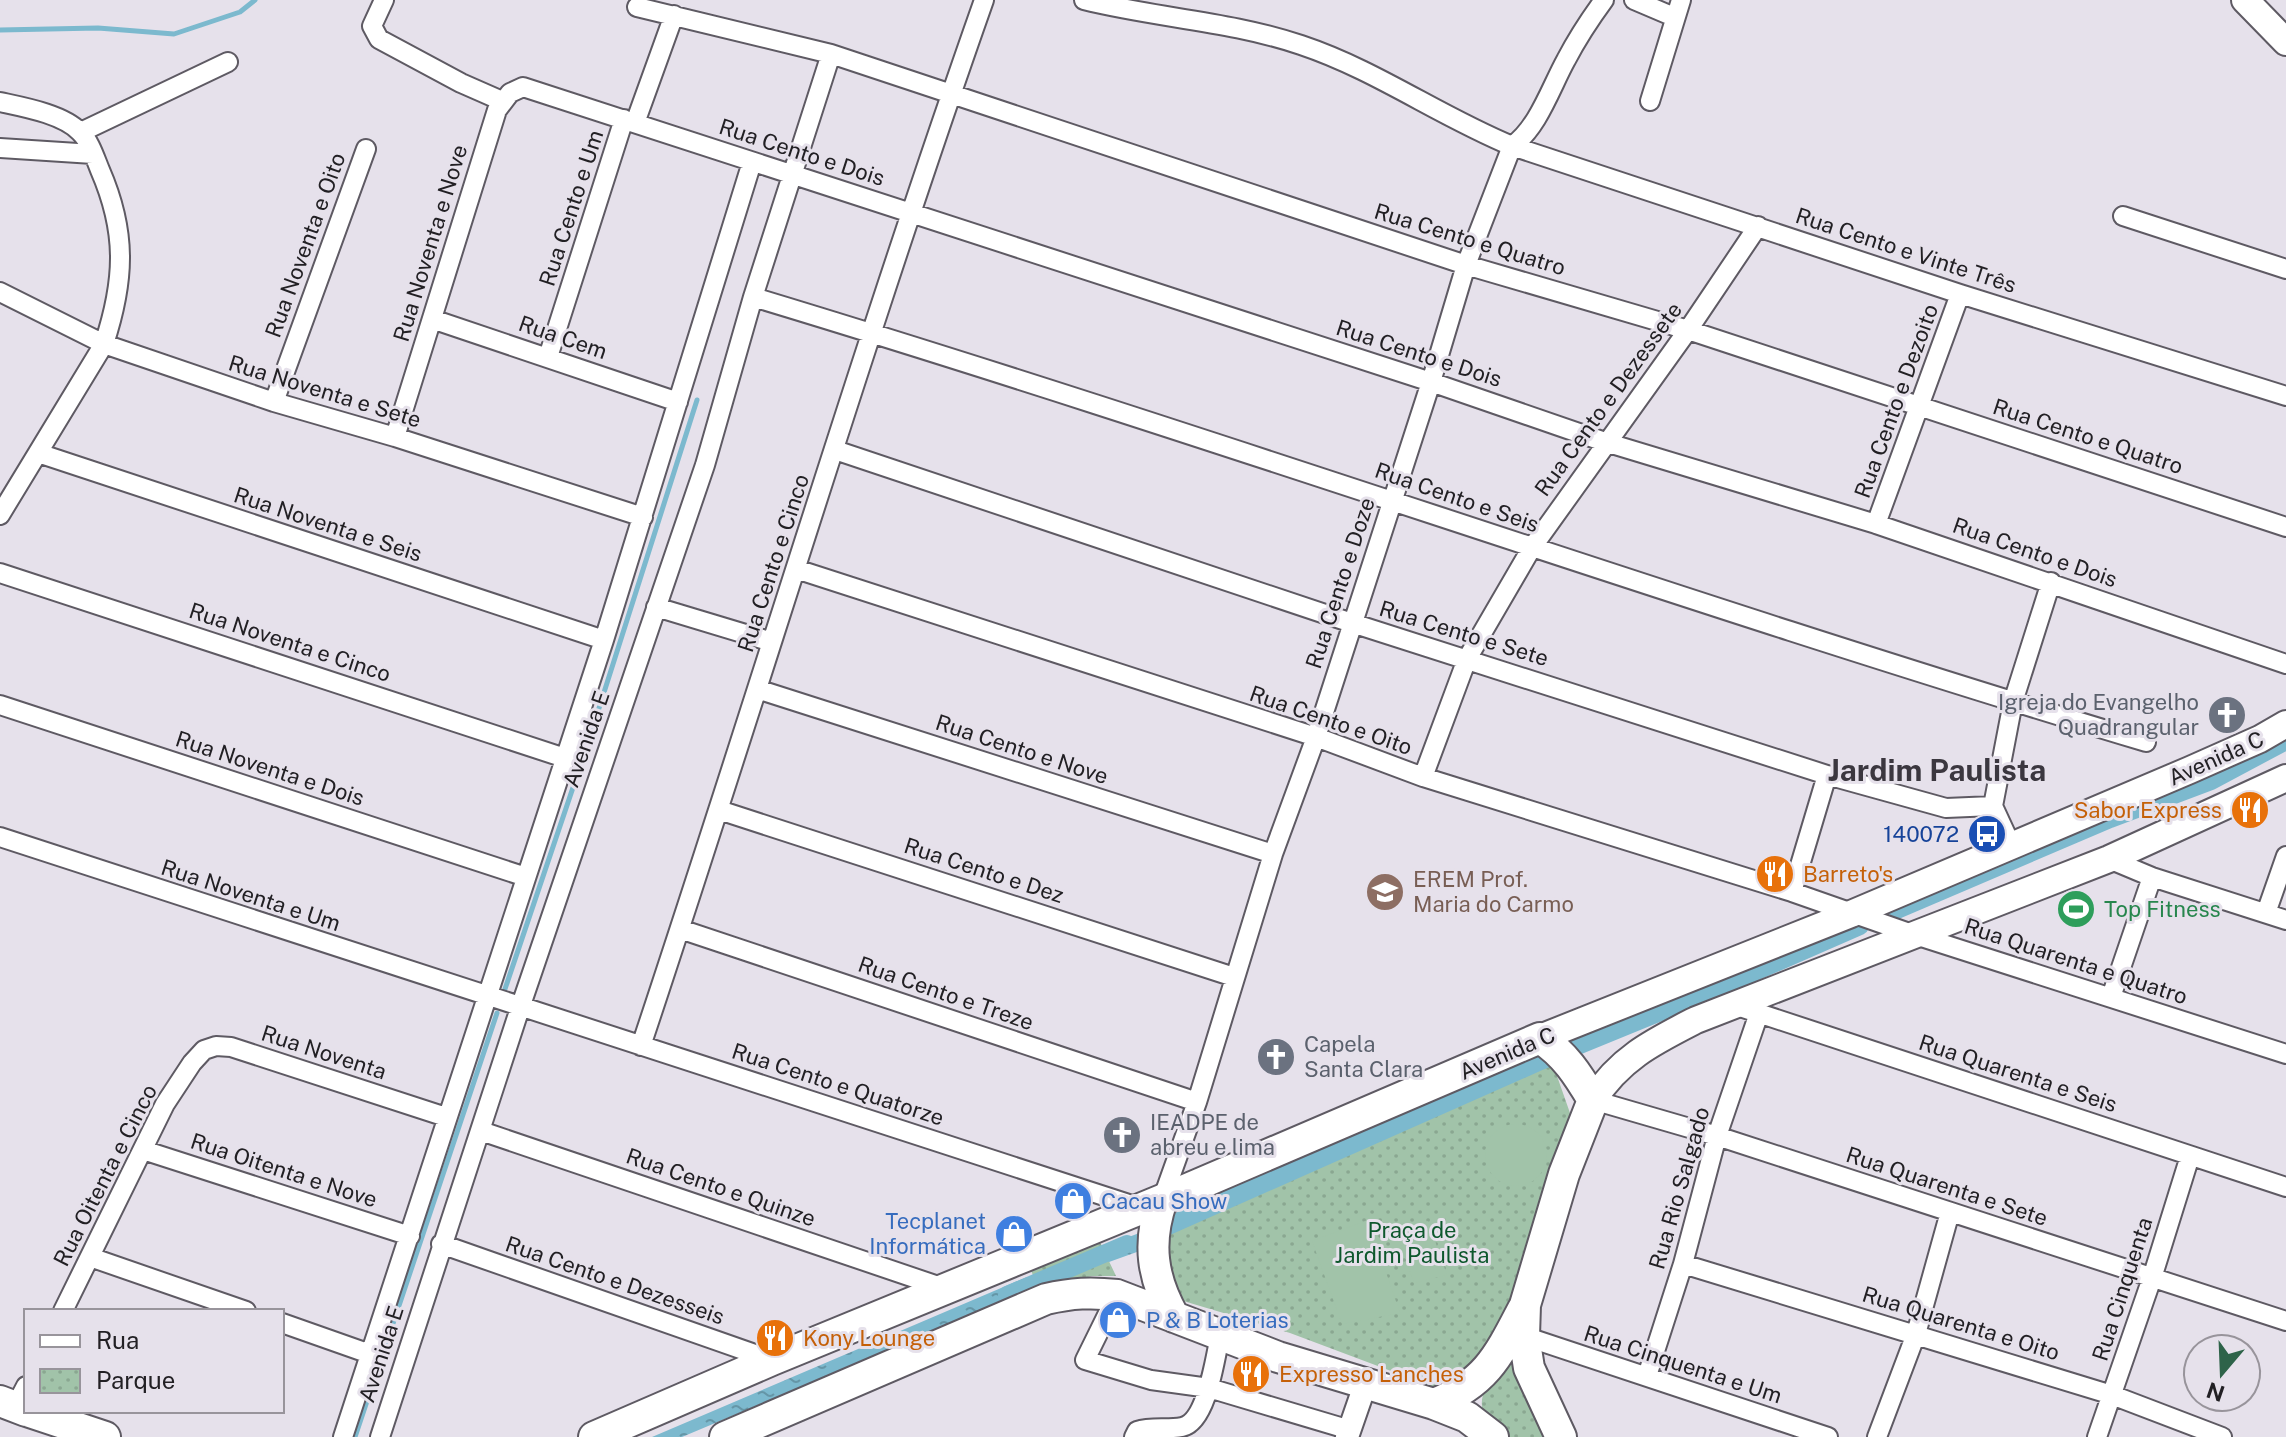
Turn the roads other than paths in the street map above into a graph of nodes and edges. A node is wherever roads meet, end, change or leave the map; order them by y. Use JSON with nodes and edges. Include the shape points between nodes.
{"nodes":[{"id":1,"x":384,"y":0,"type":"edge"},
{"id":2,"x":984,"y":0,"type":"edge"},
{"id":3,"x":1084,"y":0,"type":"edge"},
{"id":4,"x":1604,"y":0,"type":"edge"},
{"id":5,"x":1634,"y":0,"type":"edge"},
{"id":6,"x":2245,"y":0,"type":"edge"},
{"id":7,"x":637,"y":7,"type":"dead end"},
{"id":8,"x":1678,"y":8,"type":"edge"},
{"id":9,"x":674,"y":15,"type":"junction"},
{"id":10,"x":2286,"y":42,"type":"edge"},
{"id":11,"x":831,"y":54,"type":"junction"},
{"id":12,"x":228,"y":62,"type":"dead end"},
{"id":13,"x":951,"y":95,"type":"junction"},
{"id":14,"x":502,"y":101,"type":"junction"},
{"id":15,"x":1650,"y":101,"type":"dead end"},
{"id":16,"x":0,"y":102,"type":"edge"},
{"id":17,"x":630,"y":121,"type":"junction"},
{"id":18,"x":81,"y":132,"type":"junction"},
{"id":19,"x":1512,"y":146,"type":"junction"},
{"id":20,"x":0,"y":148,"type":"edge"},
{"id":21,"x":366,"y":149,"type":"dead end"},
{"id":22,"x":93,"y":154,"type":"junction"},
{"id":23,"x":752,"y":162,"type":"junction"},
{"id":24,"x":793,"y":173,"type":"junction"},
{"id":25,"x":910,"y":212,"type":"junction"},
{"id":26,"x":2123,"y":216,"type":"dead end"},
{"id":27,"x":1758,"y":226,"type":"junction"},
{"id":28,"x":1466,"y":265,"type":"junction"},
{"id":29,"x":2286,"y":269,"type":"edge"},
{"id":30,"x":1960,"y":294,"type":"junction"},
{"id":31,"x":1,"y":295,"type":"edge"},
{"id":32,"x":753,"y":297,"type":"junction"},
{"id":33,"x":432,"y":319,"type":"junction"},
{"id":34,"x":1688,"y":330,"type":"junction"},
{"id":35,"x":873,"y":333,"type":"junction"},
{"id":36,"x":104,"y":344,"type":"junction"},
{"id":37,"x":548,"y":357,"type":"junction"},
{"id":38,"x":1431,"y":382,"type":"junction"},
{"id":39,"x":2286,"y":396,"type":"edge"},
{"id":40,"x":274,"y":402,"type":"junction"},
{"id":41,"x":678,"y":402,"type":"junction"},
{"id":42,"x":1921,"y":406,"type":"junction"},
{"id":43,"x":395,"y":437,"type":"junction"},
{"id":44,"x":1605,"y":442,"type":"junction"},
{"id":45,"x":835,"y":450,"type":"junction"},
{"id":46,"x":38,"y":453,"type":"junction"},
{"id":47,"x":1391,"y":499,"type":"junction"},
{"id":48,"x":0,"y":515,"type":"edge"},
{"id":49,"x":643,"y":517,"type":"junction"},
{"id":50,"x":1876,"y":524,"type":"junction"},
{"id":51,"x":2286,"y":527,"type":"edge"},
{"id":52,"x":1531,"y":549,"type":"junction"},
{"id":53,"x":796,"y":569,"type":"junction"},
{"id":54,"x":0,"y":573,"type":"edge"},
{"id":55,"x":2051,"y":582,"type":"junction"},
{"id":56,"x":656,"y":607,"type":"junction"},
{"id":57,"x":1352,"y":623,"type":"junction"},
{"id":58,"x":604,"y":640,"type":"junction"},
{"id":59,"x":772,"y":642,"type":"junction"},
{"id":60,"x":1467,"y":659,"type":"junction"},
{"id":61,"x":2286,"y":664,"type":"edge"},
{"id":62,"x":757,"y":689,"type":"junction"},
{"id":63,"x":2013,"y":702,"type":"junction"},
{"id":64,"x":0,"y":705,"type":"edge"},
{"id":65,"x":2286,"y":724,"type":"edge"},
{"id":66,"x":1316,"y":737,"type":"junction"},
{"id":67,"x":2146,"y":742,"type":"dead end"},
{"id":68,"x":565,"y":758,"type":"junction"},
{"id":69,"x":1827,"y":775,"type":"junction"},
{"id":70,"x":1423,"y":777,"type":"junction"},
{"id":71,"x":2283,"y":783,"type":"edge"},
{"id":72,"x":1993,"y":806,"type":"junction"},
{"id":73,"x":719,"y":810,"type":"junction"},
{"id":74,"x":0,"y":837,"type":"edge"},
{"id":75,"x":2011,"y":845,"type":"junction"},
{"id":76,"x":1273,"y":854,"type":"junction"},
{"id":77,"x":2286,"y":856,"type":"edge"},
{"id":78,"x":2109,"y":859,"type":"junction"},
{"id":79,"x":526,"y":877,"type":"junction"},
{"id":80,"x":2152,"y":877,"type":"junction"},
{"id":81,"x":1792,"y":892,"type":"junction"},
{"id":82,"x":2266,"y":913,"type":"junction"},
{"id":83,"x":1851,"y":914,"type":"junction"},
{"id":84,"x":2286,"y":920,"type":"edge"},
{"id":85,"x":680,"y":929,"type":"junction"},
{"id":86,"x":1912,"y":934,"type":"junction"},
{"id":87,"x":1234,"y":977,"type":"junction"},
{"id":88,"x":2111,"y":997,"type":"junction"},
{"id":89,"x":487,"y":998,"type":"junction"},
{"id":90,"x":520,"y":1008,"type":"junction"},
{"id":91,"x":1747,"y":1009,"type":"junction"},
{"id":92,"x":641,"y":1046,"type":"junction"},
{"id":93,"x":1555,"y":1049,"type":"junction"},
{"id":94,"x":2286,"y":1054,"type":"edge"},
{"id":95,"x":192,"y":1063,"type":"joint"},
{"id":96,"x":1593,"y":1100,"type":"junction"},
{"id":97,"x":1197,"y":1102,"type":"junction"},
{"id":98,"x":446,"y":1117,"type":"junction"},
{"id":99,"x":481,"y":1131,"type":"junction"},
{"id":100,"x":1717,"y":1136,"type":"junction"},
{"id":101,"x":143,"y":1150,"type":"junction"},
{"id":102,"x":2190,"y":1156,"type":"junction"},
{"id":103,"x":2286,"y":1187,"type":"edge"},
{"id":104,"x":1950,"y":1212,"type":"junction"},
{"id":105,"x":1153,"y":1222,"type":"junction"},
{"id":106,"x":410,"y":1236,"type":"junction"},
{"id":107,"x":441,"y":1244,"type":"junction"},
{"id":108,"x":90,"y":1257,"type":"junction"},
{"id":109,"x":1683,"y":1264,"type":"junction"},
{"id":110,"x":2152,"y":1278,"type":"junction"},
{"id":111,"x":946,"y":1289,"type":"junction"},
{"id":112,"x":1125,"y":1298,"type":"junction"},
{"id":113,"x":1525,"y":1305,"type":"junction"},
{"id":114,"x":64,"y":1309,"type":"edge"},
{"id":115,"x":240,"y":1309,"type":"edge"},
{"id":116,"x":1174,"y":1317,"type":"junction"},
{"id":117,"x":2286,"y":1321,"type":"edge"},
{"id":118,"x":284,"y":1324,"type":"edge"},
{"id":119,"x":1916,"y":1334,"type":"junction"},
{"id":120,"x":1220,"y":1336,"type":"junction"},
{"id":121,"x":1524,"y":1336,"type":"junction"},
{"id":122,"x":370,"y":1354,"type":"junction"},
{"id":123,"x":772,"y":1360,"type":"junction"},
{"id":124,"x":1647,"y":1376,"type":"junction"},
{"id":125,"x":1365,"y":1385,"type":"junction"},
{"id":126,"x":1209,"y":1388,"type":"junction"},
{"id":127,"x":2112,"y":1395,"type":"junction"},
{"id":128,"x":1434,"y":1404,"type":"junction"},
{"id":129,"x":41,"y":1413,"type":"edge"},
{"id":130,"x":1348,"y":1433,"type":"edge"},
{"id":131,"x":90,"y":1435,"type":"edge"},
{"id":132,"x":343,"y":1437,"type":"edge"},
{"id":133,"x":380,"y":1437,"type":"edge"},
{"id":134,"x":594,"y":1437,"type":"edge"},
{"id":135,"x":725,"y":1437,"type":"edge"},
{"id":136,"x":1134,"y":1437,"type":"edge"},
{"id":137,"x":1493,"y":1437,"type":"edge"},
{"id":138,"x":1561,"y":1437,"type":"edge"},
{"id":139,"x":1828,"y":1437,"type":"edge"},
{"id":140,"x":1877,"y":1437,"type":"edge"},
{"id":141,"x":2097,"y":1437,"type":"edge"},
{"id":142,"x":2222,"y":1437,"type":"edge"}],
"edges":[{"from":1,"to":14,"type":"street","via":[[372,26],[379,39]]},
{"from":2,"to":13,"type":"street","name":"Rua Cento e Cinco"},
{"from":3,"to":19,"type":"street","name":"Rua Cento e Vinte Três","via":[[1223,24],[1300,44],[1370,72],[1457,122]]},
{"from":4,"to":19,"type":"street","name":"Rua Cento e Doze","via":[[1531,125]]},
{"from":5,"to":8,"type":"street"},
{"from":6,"to":10,"type":"main road"},
{"from":7,"to":9,"type":"street","name":"Rua Cento e Quatro"},
{"from":8,"to":15,"type":"street"},
{"from":9,"to":11,"type":"street","name":"Rua Cento e Quatro"},
{"from":9,"to":17,"type":"street","name":"Rua Cento e Um"},
{"from":11,"to":13,"type":"street","name":"Rua Cento e Quatro"},
{"from":11,"to":24,"type":"street","name":"Avenida E"},
{"from":12,"to":18,"type":"street"},
{"from":13,"to":25,"type":"street","name":"Rua Cento e Cinco"},
{"from":13,"to":28,"type":"street","name":"Rua Cento e Quatro"},
{"from":14,"to":17,"type":"street","name":"Rua Cento e Dois","via":[[515,89],[535,90]]},
{"from":14,"to":33,"type":"street","name":"Rua Noventa e Nove"},
{"from":16,"to":18,"type":"street","via":[[56,118]]},
{"from":17,"to":23,"type":"street","name":"Rua Cento e Dois"},
{"from":17,"to":37,"type":"street","name":"Rua Cento e Um"},
{"from":18,"to":22,"type":"street"},
{"from":19,"to":27,"type":"street","name":"Rua Cento e Vinte Três"},
{"from":19,"to":28,"type":"street","name":"Rua Cento e Doze"},
{"from":20,"to":22,"type":"street"},
{"from":21,"to":40,"type":"street","name":"Rua Noventa e Oito"},
{"from":22,"to":36,"type":"street","via":[[121,239],[113,316]]},
{"from":23,"to":24,"type":"street","name":"Rua Cento e Dois"},
{"from":23,"to":41,"type":"street","name":"Avenida E"},
{"from":24,"to":25,"type":"street","name":"Rua Cento e Dois"},
{"from":24,"to":32,"type":"street","name":"Avenida E"},
{"from":25,"to":35,"type":"street","name":"Rua Cento e Cinco"},
{"from":25,"to":38,"type":"street","name":"Rua Cento e Dois"},
{"from":26,"to":29,"type":"street"},
{"from":27,"to":30,"type":"street","name":"Rua Cento e Vinte Três"},
{"from":27,"to":34,"type":"street","name":"Rua Cento e Dezessete"},
{"from":28,"to":34,"type":"street","name":"Rua Cento e Quatro"},
{"from":28,"to":38,"type":"street","name":"Rua Cento e Doze"},
{"from":30,"to":39,"type":"street","name":"Rua Cento e Vinte Três"},
{"from":30,"to":42,"type":"street","name":"Rua Cento e Dezoito"},
{"from":31,"to":36,"type":"street","name":"Rua Noventa e Sete"},
{"from":32,"to":35,"type":"street","name":"Rua Cento e Seis"},
{"from":32,"to":56,"type":"street","name":"Avenida E","via":[[705,465]]},
{"from":33,"to":37,"type":"street","name":"Rua Cem"},
{"from":33,"to":43,"type":"street","name":"Rua Noventa e Nove"},
{"from":34,"to":42,"type":"street","name":"Rua Cento e Quatro"},
{"from":34,"to":44,"type":"street","name":"Rua Cento e Dezessete"},
{"from":35,"to":45,"type":"street","name":"Rua Cento e Cinco"},
{"from":35,"to":47,"type":"street","name":"Rua Cento e Seis"},
{"from":36,"to":40,"type":"street","name":"Rua Noventa e Sete"},
{"from":36,"to":46,"type":"street"},
{"from":37,"to":41,"type":"street","name":"Rua Cem"},
{"from":38,"to":44,"type":"street","name":"Rua Cento e Dois"},
{"from":38,"to":47,"type":"street","name":"Rua Cento e Doze"},
{"from":40,"to":43,"type":"street","name":"Rua Noventa e Sete"},
{"from":41,"to":49,"type":"street","name":"Avenida E"},
{"from":42,"to":50,"type":"street","name":"Rua Cento e Dezoito"},
{"from":42,"to":51,"type":"street","name":"Rua Cento e Quatro"},
{"from":43,"to":49,"type":"street","name":"Rua Noventa e Sete"},
{"from":44,"to":50,"type":"street","name":"Rua Cento e Dois"},
{"from":44,"to":52,"type":"street","name":"Rua Cento e Dezessete"},
{"from":45,"to":53,"type":"street","name":"Rua Cento e Cinco"},
{"from":45,"to":57,"type":"street","name":"Rua Cento e Sete"},
{"from":46,"to":48,"type":"street"},
{"from":46,"to":58,"type":"street","name":"Rua Noventa e Seis"},
{"from":47,"to":52,"type":"street","name":"Rua Cento e Seis"},
{"from":47,"to":57,"type":"street","name":"Rua Cento e Doze"},
{"from":49,"to":58,"type":"street","name":"Avenida E"},
{"from":50,"to":55,"type":"street","name":"Rua Cento e Dois"},
{"from":52,"to":60,"type":"street","name":"Rua Cento e Dezessete"},
{"from":52,"to":63,"type":"street","name":"Rua Cento e Seis"},
{"from":53,"to":59,"type":"street","name":"Rua Cento e Cinco"},
{"from":53,"to":66,"type":"street","name":"Rua Cento e Oito"},
{"from":54,"to":68,"type":"street","name":"Rua Noventa e Cinco"},
{"from":55,"to":61,"type":"street","name":"Rua Cento e Dois"},
{"from":55,"to":63,"type":"street"},
{"from":56,"to":59,"type":"street"},
{"from":56,"to":90,"type":"street","name":"Avenida E"},
{"from":57,"to":60,"type":"street","name":"Rua Cento e Sete"},
{"from":57,"to":66,"type":"street","name":"Rua Cento e Doze"},
{"from":58,"to":68,"type":"street","name":"Avenida E"},
{"from":59,"to":62,"type":"street","name":"Rua Cento e Cinco"},
{"from":60,"to":69,"type":"street","name":"Rua Cento e Sete"},
{"from":60,"to":70,"type":"street","name":"Rua Cento e Dezessete"},
{"from":62,"to":73,"type":"street","name":"Rua Cento e Cinco"},
{"from":62,"to":76,"type":"street","name":"Rua Cento e Nove"},
{"from":63,"to":67,"type":"street","name":"Rua Cento e Seis"},
{"from":63,"to":72,"type":"street"},
{"from":64,"to":79,"type":"street","name":"Rua Noventa e Dois"},
{"from":65,"to":75,"type":"main road","name":"Avenida C"},
{"from":66,"to":70,"type":"street","name":"Rua Cento e Oito"},
{"from":66,"to":76,"type":"street","name":"Rua Cento e Doze"},
{"from":68,"to":79,"type":"street","name":"Avenida E"},
{"from":69,"to":72,"type":"street","name":"Rua Cento e Sete","via":[[1946,808]]},
{"from":69,"to":81,"type":"street"},
{"from":70,"to":81,"type":"street","name":"Rua Cento e Oito"},
{"from":71,"to":78,"type":"main road"},
{"from":72,"to":75,"type":"street"},
{"from":73,"to":85,"type":"street","name":"Rua Cento e Cinco"},
{"from":73,"to":87,"type":"street","name":"Rua Cento e Dez"},
{"from":74,"to":89,"type":"street","name":"Rua Noventa e Um"},
{"from":75,"to":83,"type":"main road","name":"Avenida C"},
{"from":76,"to":87,"type":"street","name":"Rua Cento e Doze"},
{"from":77,"to":82,"type":"street"},
{"from":78,"to":80,"type":"street"},
{"from":78,"to":86,"type":"main road"},
{"from":79,"to":89,"type":"street","name":"Avenida E"},
{"from":80,"to":82,"type":"street"},
{"from":80,"to":88,"type":"street"},
{"from":81,"to":83,"type":"street","name":"Rua Cento e Oito"},
{"from":82,"to":84,"type":"street"},
{"from":83,"to":86,"type":"street","name":"Rua Quarenta e Quatro"},
{"from":83,"to":93,"type":"main road","name":"Avenida C"},
{"from":85,"to":92,"type":"street","name":"Rua Cento e Cinco"},
{"from":85,"to":97,"type":"street","name":"Rua Cento e Treze"},
{"from":86,"to":88,"type":"street","name":"Rua Quarenta e Quatro"},
{"from":86,"to":91,"type":"main road"},
{"from":87,"to":97,"type":"street","name":"Rua Cento e Doze"},
{"from":88,"to":94,"type":"street","name":"Rua Quarenta e Quatro"},
{"from":89,"to":90,"type":"street","name":"Rua Noventa e Um"},
{"from":89,"to":98,"type":"street","name":"Avenida E"},
{"from":90,"to":92,"type":"street","name":"Rua Cento e Quatorze"},
{"from":90,"to":99,"type":"street","name":"Avenida E"},
{"from":91,"to":96,"type":"main road","via":[[1696,1020],[1649,1046],[1616,1068]]},
{"from":91,"to":100,"type":"street","name":"Rua Rio Salgado"},
{"from":91,"to":102,"type":"street","name":"Rua Quarenta e Seis"},
{"from":92,"to":105,"type":"street","name":"Rua Cento e Quatorze"},
{"from":93,"to":96,"type":"main road"},
{"from":93,"to":105,"type":"main road","name":"Avenida C"},
{"from":95,"to":98,"type":"street","name":"Rua Noventa","via":[[204,1050],[231,1047]]},
{"from":95,"to":101,"type":"street","name":"Rua Oitenta e Cinco"},
{"from":96,"to":100,"type":"street","name":"Rua Quarenta e Sete"},
{"from":96,"to":113,"type":"main road","via":[[1564,1174]]},
{"from":97,"to":105,"type":"street","name":"Rua Cento e Doze"},
{"from":98,"to":106,"type":"street","name":"Avenida E"},
{"from":99,"to":107,"type":"street","name":"Avenida E"},
{"from":99,"to":111,"type":"street","name":"Rua Cento e Quinze"},
{"from":100,"to":104,"type":"street","name":"Rua Quarenta e Sete"},
{"from":100,"to":109,"type":"street","name":"Rua Rio Salgado"},
{"from":101,"to":106,"type":"street","name":"Rua Oitenta e Nove"},
{"from":101,"to":108,"type":"street","name":"Rua Oitenta e Cinco"},
{"from":102,"to":103,"type":"street","name":"Rua Quarenta e Seis"},
{"from":102,"to":110,"type":"street","name":"Rua Cinquenta"},
{"from":104,"to":110,"type":"street","name":"Rua Quarenta e Sete"},
{"from":104,"to":119,"type":"street"},
{"from":105,"to":111,"type":"main road","name":"Avenida C"},
{"from":105,"to":116,"type":"main road","via":[[1157,1283]]},
{"from":106,"to":122,"type":"street","name":"Avenida E"},
{"from":107,"to":123,"type":"street","name":"Rua Cento e Dezesseis"},
{"from":107,"to":133,"type":"street","name":"Avenida E"},
{"from":108,"to":114,"type":"street","name":"Rua Oitenta e Cinco"},
{"from":108,"to":115,"type":"street"},
{"from":109,"to":119,"type":"street","name":"Rua Quarenta e Oito"},
{"from":109,"to":124,"type":"street","name":"Rua Rio Salgado"},
{"from":110,"to":117,"type":"street","name":"Rua Quarenta e Sete"},
{"from":110,"to":127,"type":"street","name":"Rua Cinquenta"},
{"from":111,"to":123,"type":"main road","name":"Avenida C"},
{"from":112,"to":116,"type":"main road"},
{"from":112,"to":126,"type":"street","via":[[1085,1360],[1151,1380]]},
{"from":112,"to":135,"type":"main road","via":[[1074,1292],[1046,1299]]},
{"from":113,"to":121,"type":"main road"},
{"from":113,"to":128,"type":"main road","via":[[1497,1358],[1466,1388]]},
{"from":116,"to":120,"type":"main road"},
{"from":118,"to":122,"type":"street"},
{"from":119,"to":127,"type":"street","name":"Rua Quarenta e Oito"},
{"from":119,"to":140,"type":"street"},
{"from":120,"to":125,"type":"main road"},
{"from":120,"to":126,"type":"street"},
{"from":121,"to":124,"type":"street","name":"Rua Cinquenta e Um"},
{"from":121,"to":138,"type":"main road","via":[[1529,1368]]},
{"from":122,"to":132,"type":"street","name":"Avenida E"},
{"from":123,"to":134,"type":"main road","name":"Avenida C"},
{"from":124,"to":139,"type":"street","name":"Rua Cinquenta e Um"},
{"from":125,"to":128,"type":"main road"},
{"from":125,"to":130,"type":"street"},
{"from":126,"to":130,"type":"street"},
{"from":126,"to":136,"type":"street","via":[[1186,1426],[1144,1429]]},
{"from":127,"to":141,"type":"street","name":"Rua Cinquenta"},
{"from":127,"to":142,"type":"street","name":"Rua Quarenta e Oito"},
{"from":128,"to":137,"type":"main road","via":[[1467,1417]]},
{"from":129,"to":131,"type":"main road"}]}
